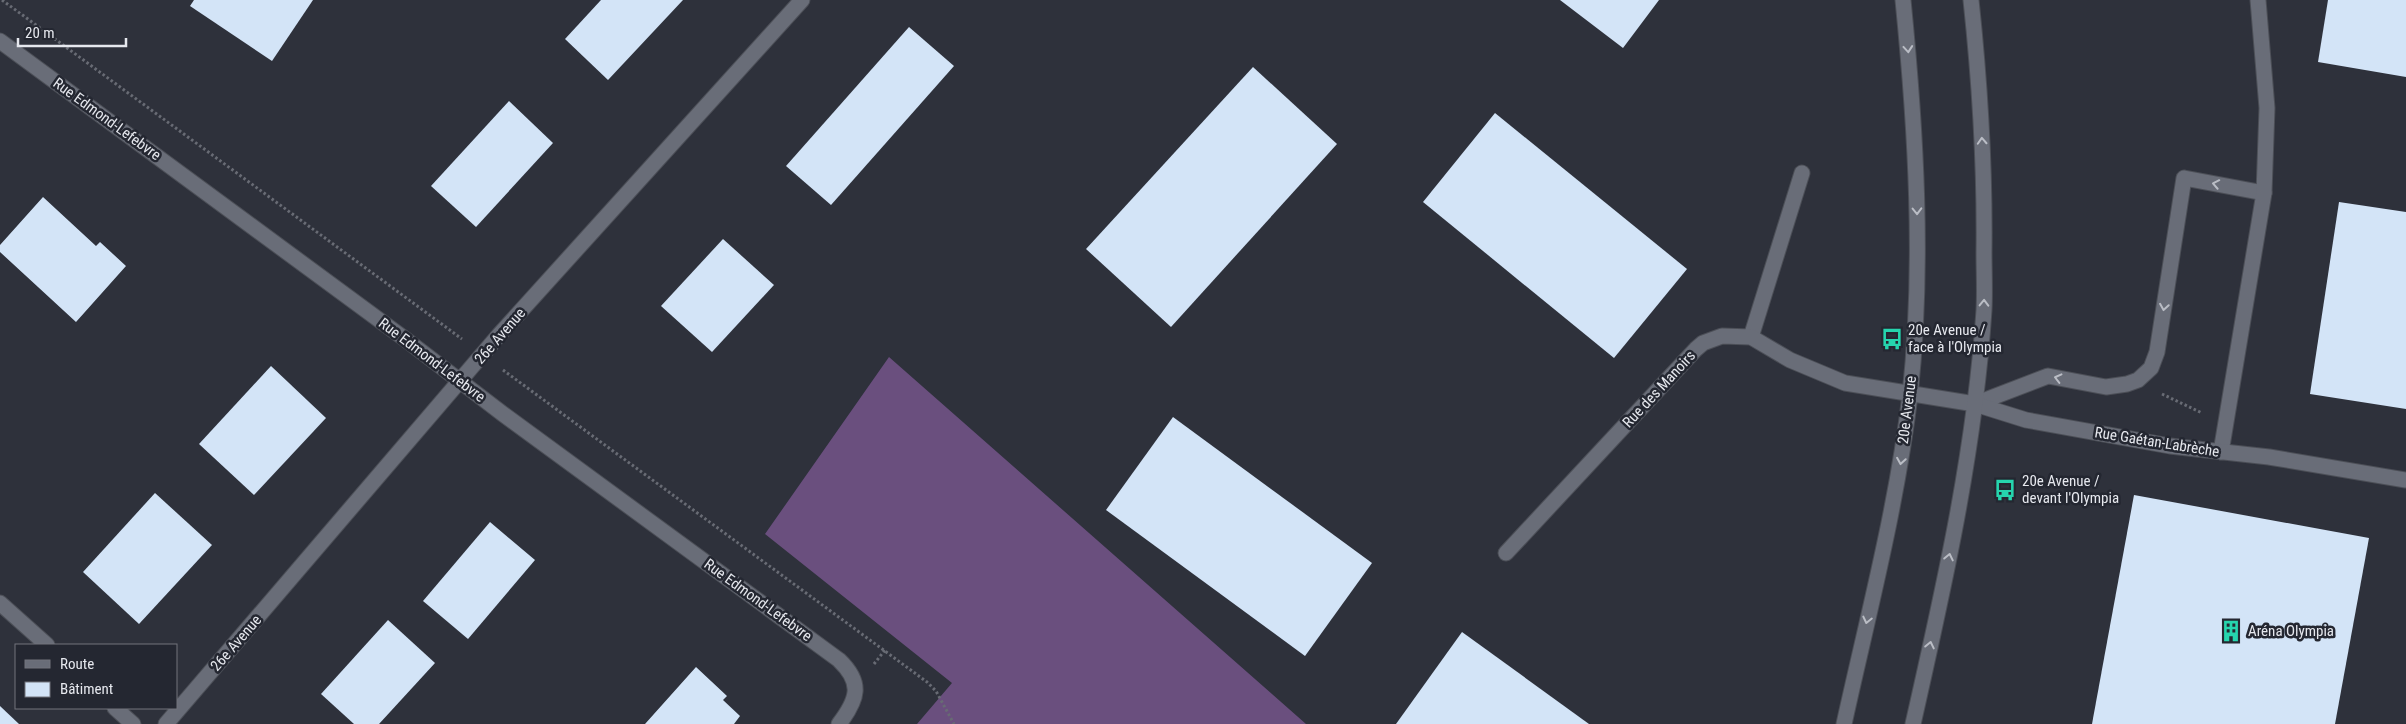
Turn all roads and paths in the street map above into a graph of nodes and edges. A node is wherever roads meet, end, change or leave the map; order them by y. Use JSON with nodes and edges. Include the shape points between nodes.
{"nodes":[{"id":1,"x":2,"y":0,"type":"edge"},
{"id":2,"x":802,"y":0,"type":"edge"},
{"id":3,"x":1903,"y":0,"type":"edge"},
{"id":4,"x":1971,"y":0,"type":"edge"},
{"id":5,"x":2258,"y":0,"type":"edge"},
{"id":6,"x":0,"y":41,"type":"edge"},
{"id":7,"x":1802,"y":173,"type":"dead end"},
{"id":8,"x":2264,"y":193,"type":"junction"},
{"id":9,"x":447,"y":328,"type":"dead end"},
{"id":10,"x":1751,"y":337,"type":"junction"},
{"id":11,"x":512,"y":376,"type":"dead end"},
{"id":12,"x":460,"y":382,"type":"junction"},
{"id":13,"x":1910,"y":395,"type":"junction"},
{"id":14,"x":1975,"y":404,"type":"junction"},
{"id":15,"x":2221,"y":452,"type":"junction"},
{"id":16,"x":2406,"y":480,"type":"edge"},
{"id":17,"x":1506,"y":553,"type":"dead end"},
{"id":18,"x":0,"y":603,"type":"edge"},
{"id":19,"x":46,"y":644,"type":"edge"},
{"id":20,"x":116,"y":709,"type":"edge"},
{"id":21,"x":133,"y":724,"type":"edge"},
{"id":22,"x":166,"y":724,"type":"edge"},
{"id":23,"x":839,"y":724,"type":"edge"},
{"id":24,"x":954,"y":724,"type":"edge"},
{"id":25,"x":1844,"y":724,"type":"edge"},
{"id":26,"x":1913,"y":724,"type":"edge"}],
"edges":[{"from":1,"to":9,"type":"path"},
{"from":2,"to":12,"type":"street","name":"26e Avenue"},
{"from":3,"to":13,"type":"street","name":"20e Avenue","one_way":true,"via":[[1917,213],[1916,306]]},
{"from":14,"to":4,"type":"street","one_way":true,"via":[[1984,308],[1985,212]]},
{"from":5,"to":8,"type":"street","via":[[2267,108]]},
{"from":6,"to":12,"type":"street","name":"Rue Edmond-Lefebvre"},
{"from":7,"to":10,"type":"street"},
{"from":8,"to":14,"type":"street","one_way":true,"via":[[2184,178],[2157,352],[2151,368],[2138,380],[2106,387],[2048,376]]},
{"from":8,"to":15,"type":"street"},
{"from":10,"to":13,"type":"street","name":"Rue des Manoirs","via":[[1790,360],[1845,383]]},
{"from":10,"to":17,"type":"street","name":"Rue des Manoirs","via":[[1722,336],[1696,349]]},
{"from":11,"to":24,"type":"path","via":[[927,682],[936,691]]},
{"from":12,"to":22,"type":"street","name":"26e Avenue"},
{"from":12,"to":23,"type":"street","name":"Rue Edmond-Lefebvre","via":[[839,660],[851,671],[856,686],[851,707]]},
{"from":13,"to":14,"type":"street","name":"Rue Gaétan-Labrèche"},
{"from":13,"to":25,"type":"street","name":"20e Avenue","one_way":true,"via":[[1898,479]]},
{"from":14,"to":15,"type":"street","name":"Rue Gaétan-Labrèche","via":[[2026,420]]},
{"from":26,"to":14,"type":"street","one_way":true,"via":[[1961,499]]},
{"from":15,"to":16,"type":"street","name":"Rue Gaétan-Labrèche"},
{"from":18,"to":19,"type":"street"},
{"from":20,"to":21,"type":"street"}]}
